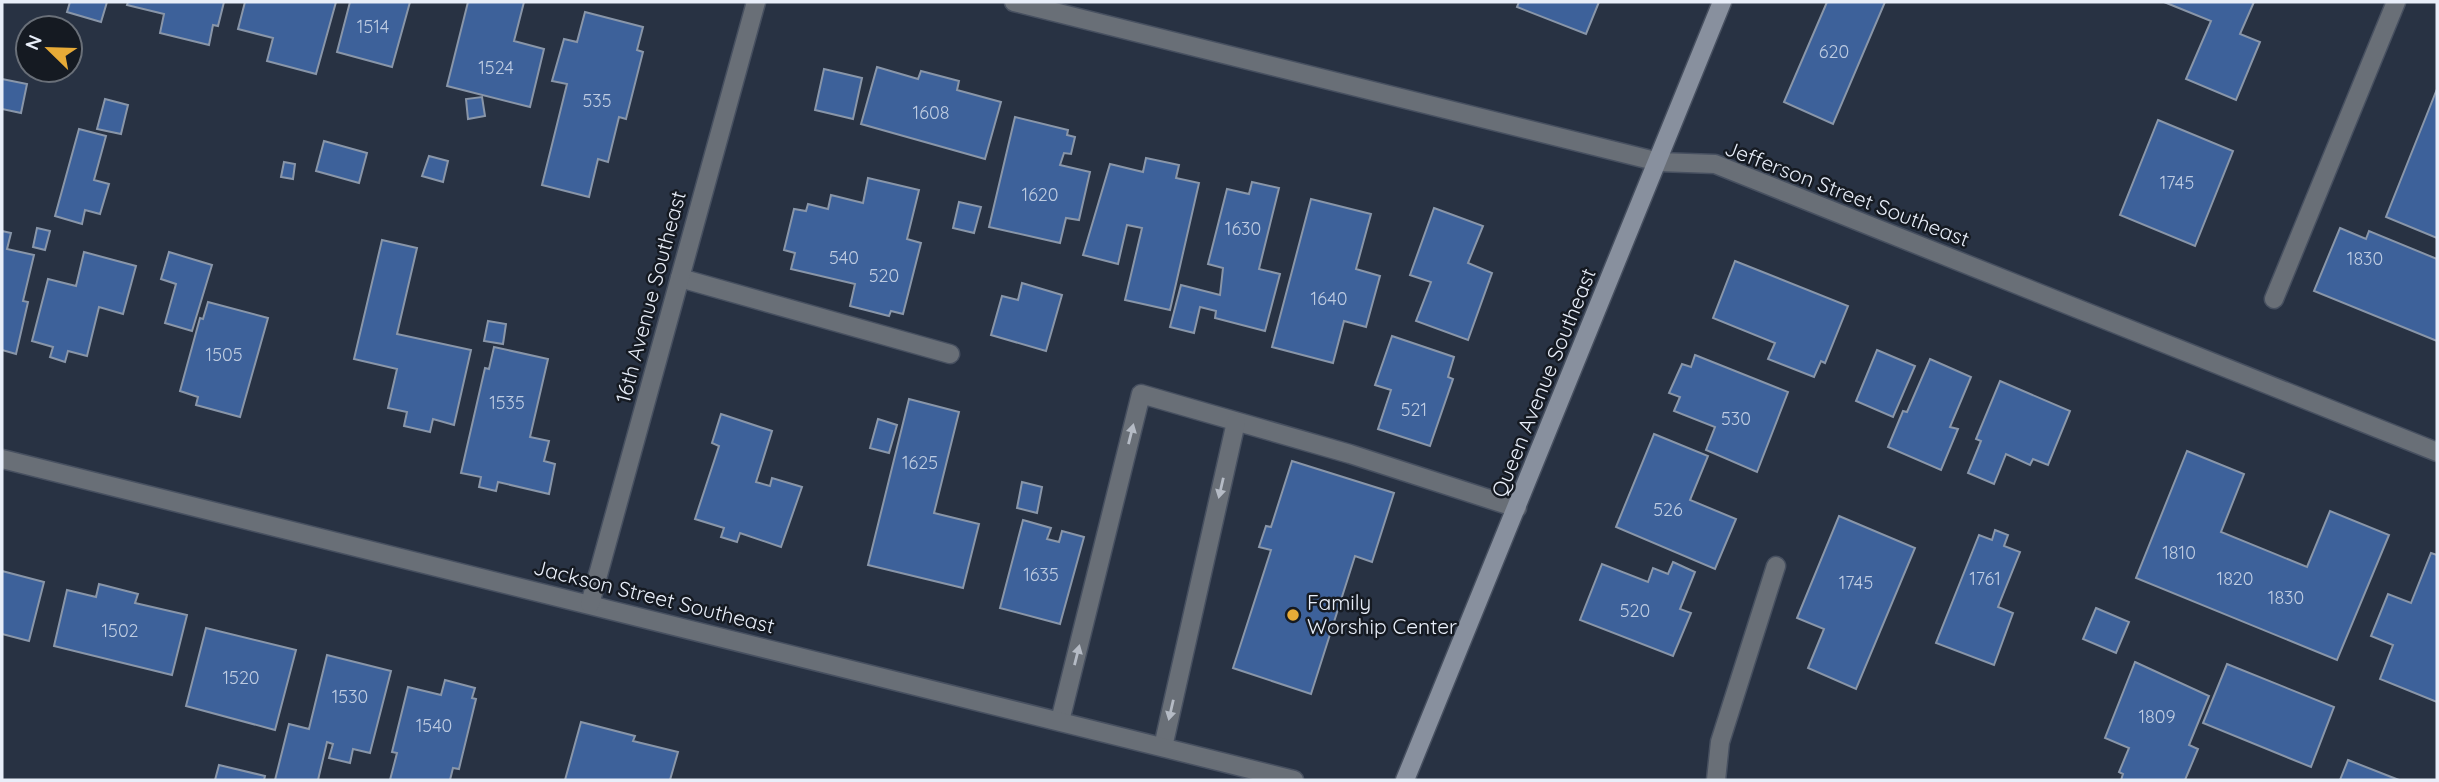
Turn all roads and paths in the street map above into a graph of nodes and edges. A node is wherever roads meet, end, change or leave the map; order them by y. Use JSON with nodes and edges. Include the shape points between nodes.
{"nodes":[{"id":1,"x":756,"y":2,"type":"edge"},
{"id":2,"x":1014,"y":2,"type":"edge"},
{"id":3,"x":1722,"y":2,"type":"edge"},
{"id":4,"x":2396,"y":2,"type":"edge"},
{"id":5,"x":1659,"y":162,"type":"junction"},
{"id":6,"x":680,"y":278,"type":"junction"},
{"id":7,"x":2274,"y":299,"type":"dead end"},
{"id":8,"x":950,"y":354,"type":"dead end"},
{"id":9,"x":1236,"y":422,"type":"junction"},
{"id":10,"x":2437,"y":452,"type":"edge"},
{"id":11,"x":2,"y":459,"type":"edge"},
{"id":12,"x":1517,"y":508,"type":"junction"},
{"id":13,"x":1776,"y":566,"type":"dead end"},
{"id":14,"x":590,"y":604,"type":"junction"},
{"id":15,"x":1060,"y":721,"type":"junction"},
{"id":16,"x":1163,"y":747,"type":"junction"},
{"id":17,"x":1294,"y":780,"type":"edge"},
{"id":18,"x":1405,"y":780,"type":"edge"},
{"id":19,"x":1716,"y":780,"type":"edge"}],
"edges":[{"from":1,"to":6,"type":"street","name":"16th Avenue Southeast"},
{"from":2,"to":5,"type":"street","name":"Jefferson Street Southeast"},
{"from":3,"to":5,"type":"main road","name":"Queen Avenue Southeast"},
{"from":4,"to":7,"type":"street"},
{"from":5,"to":10,"type":"street","name":"Jefferson Street Southeast","via":[[1715,164]]},
{"from":5,"to":12,"type":"main road","name":"Queen Avenue Southeast"},
{"from":6,"to":8,"type":"street"},
{"from":6,"to":14,"type":"street","name":"16th Avenue Southeast"},
{"from":9,"to":12,"type":"street"},
{"from":15,"to":9,"type":"street","one_way":true,"via":[[1141,394]]},
{"from":9,"to":16,"type":"street","one_way":true},
{"from":11,"to":14,"type":"street","name":"Jackson Street Southeast"},
{"from":12,"to":18,"type":"main road","name":"Queen Avenue Southeast"},
{"from":13,"to":19,"type":"street","via":[[1720,743]]},
{"from":14,"to":15,"type":"street","name":"Jackson Street Southeast"},
{"from":15,"to":16,"type":"street","name":"Jackson Street Southeast"},
{"from":16,"to":17,"type":"street","name":"Jackson Street Southeast"}]}
